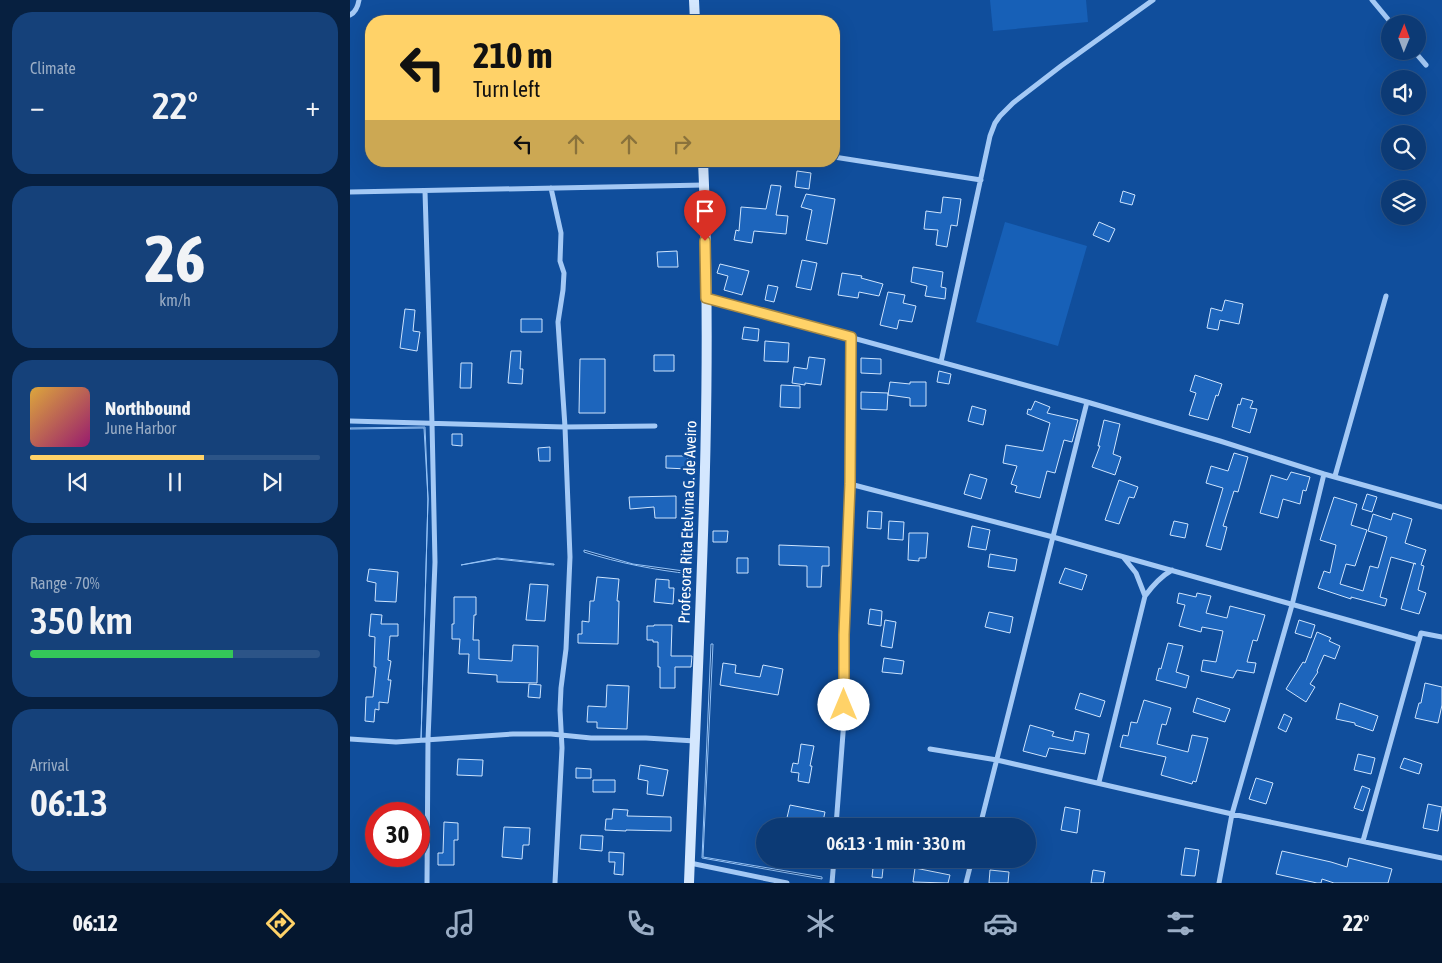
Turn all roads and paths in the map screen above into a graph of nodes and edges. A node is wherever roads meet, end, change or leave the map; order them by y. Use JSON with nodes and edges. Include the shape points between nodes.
{"nodes":[{"id":1,"x":359,"y":0,"type":"edge"},
{"id":2,"x":694,"y":0,"type":"edge"},
{"id":3,"x":1153,"y":0,"type":"edge"},
{"id":4,"x":1372,"y":0,"type":"edge"},
{"id":5,"x":350,"y":15,"type":"edge"},
{"id":6,"x":695,"y":15,"type":"edge"},
{"id":7,"x":1384,"y":15,"type":"edge"},
{"id":8,"x":1422,"y":60,"type":"edge"},
{"id":9,"x":1426,"y":65,"type":"dead end"},
{"id":10,"x":840,"y":158,"type":"edge"},
{"id":11,"x":703,"y":167,"type":"edge"},
{"id":12,"x":980,"y":180,"type":"junction"},
{"id":13,"x":704,"y":185,"type":"junction"},
{"id":14,"x":551,"y":188,"type":"junction"},
{"id":15,"x":425,"y":191,"type":"junction"},
{"id":16,"x":350,"y":192,"type":"edge"},
{"id":17,"x":1386,"y":296,"type":"dead end"},
{"id":18,"x":706,"y":298,"type":"junction"},
{"id":19,"x":851,"y":337,"type":"junction"},
{"id":20,"x":940,"y":362,"type":"junction"},
{"id":21,"x":1087,"y":402,"type":"junction"},
{"id":22,"x":350,"y":421,"type":"edge"},
{"id":23,"x":432,"y":423,"type":"junction"},
{"id":24,"x":655,"y":426,"type":"dead end"},
{"id":25,"x":565,"y":427,"type":"junction"},
{"id":26,"x":1324,"y":474,"type":"junction"},
{"id":27,"x":1335,"y":476,"type":"junction"},
{"id":28,"x":850,"y":484,"type":"junction"},
{"id":29,"x":1442,"y":507,"type":"edge"},
{"id":30,"x":1053,"y":537,"type":"junction"},
{"id":31,"x":1124,"y":557,"type":"junction"},
{"id":32,"x":1172,"y":570,"type":"junction"},
{"id":33,"x":1145,"y":596,"type":"junction"},
{"id":34,"x":1292,"y":605,"type":"junction"},
{"id":35,"x":1442,"y":637,"type":"edge"},
{"id":36,"x":1419,"y":640,"type":"junction"},
{"id":37,"x":561,"y":735,"type":"junction"},
{"id":38,"x":350,"y":739,"type":"edge"},
{"id":39,"x":428,"y":740,"type":"junction"},
{"id":40,"x":695,"y":741,"type":"junction"},
{"id":41,"x":930,"y":749,"type":"dead end"},
{"id":42,"x":997,"y":760,"type":"junction"},
{"id":43,"x":1099,"y":782,"type":"junction"},
{"id":44,"x":1232,"y":814,"type":"junction"},
{"id":45,"x":837,"y":818,"type":"edge"},
{"id":46,"x":982,"y":818,"type":"edge"},
{"id":47,"x":1363,"y":841,"type":"junction"},
{"id":48,"x":1442,"y":858,"type":"edge"},
{"id":49,"x":690,"y":863,"type":"junction"},
{"id":50,"x":833,"y":868,"type":"edge"},
{"id":51,"x":970,"y":868,"type":"edge"},
{"id":52,"x":427,"y":883,"type":"edge"},
{"id":53,"x":556,"y":883,"type":"edge"},
{"id":54,"x":689,"y":883,"type":"edge"},
{"id":55,"x":787,"y":883,"type":"edge"},
{"id":56,"x":832,"y":883,"type":"edge"},
{"id":57,"x":966,"y":883,"type":"edge"},
{"id":58,"x":1220,"y":883,"type":"edge"}],
"edges":[{"from":1,"to":5,"type":"street"},
{"from":2,"to":6,"type":"street"},
{"from":3,"to":12,"type":"street","via":[[1060,66],[1000,116],[990,136]]},
{"from":4,"to":7,"type":"street"},
{"from":8,"to":9,"type":"street"},
{"from":10,"to":12,"type":"street"},
{"from":11,"to":13,"type":"street","name":"Profesora Rita Etelvina G. de Aveiro"},
{"from":12,"to":20,"type":"street"},
{"from":13,"to":14,"type":"street"},
{"from":13,"to":18,"type":"street","name":"Profesora Rita Etelvina G. de Aveiro"},
{"from":14,"to":15,"type":"street"},
{"from":14,"to":25,"type":"street","via":[[561,232],[560,261],[564,273],[558,322]]},
{"from":15,"to":16,"type":"street"},
{"from":15,"to":23,"type":"street"},
{"from":17,"to":27,"type":"street"},
{"from":18,"to":19,"type":"street"},
{"from":18,"to":40,"type":"street","name":"Profesora Rita Etelvina G. de Aveiro","via":[[705,450]]},
{"from":19,"to":20,"type":"street"},
{"from":19,"to":28,"type":"street"},
{"from":20,"to":21,"type":"street"},
{"from":21,"to":26,"type":"street"},
{"from":21,"to":30,"type":"street"},
{"from":22,"to":23,"type":"street"},
{"from":23,"to":25,"type":"street"},
{"from":23,"to":39,"type":"street","via":[[435,562]]},
{"from":24,"to":25,"type":"street"},
{"from":25,"to":37,"type":"street","via":[[570,565]]},
{"from":26,"to":27,"type":"street"},
{"from":26,"to":34,"type":"street"},
{"from":27,"to":29,"type":"street"},
{"from":28,"to":30,"type":"street"},
{"from":28,"to":45,"type":"street","via":[[843,654],[844,720]]},
{"from":30,"to":31,"type":"street"},
{"from":30,"to":42,"type":"street"},
{"from":31,"to":32,"type":"street"},
{"from":31,"to":33,"type":"street","via":[[1136,573]]},
{"from":32,"to":33,"type":"street","via":[[1162,576]]},
{"from":32,"to":34,"type":"street"},
{"from":33,"to":43,"type":"street"},
{"from":34,"to":36,"type":"street"},
{"from":34,"to":44,"type":"street"},
{"from":35,"to":36,"type":"street","via":[[1422,632]]},
{"from":36,"to":47,"type":"street"},
{"from":37,"to":39,"type":"street","via":[[513,734]]},
{"from":37,"to":40,"type":"street"},
{"from":37,"to":53,"type":"street"},
{"from":38,"to":39,"type":"street"},
{"from":39,"to":52,"type":"street"},
{"from":40,"to":49,"type":"street","name":"Profesora Rita Etelvina G. de Aveiro"},
{"from":41,"to":42,"type":"street"},
{"from":42,"to":43,"type":"street"},
{"from":42,"to":46,"type":"street"},
{"from":43,"to":44,"type":"street"},
{"from":44,"to":47,"type":"street"},
{"from":44,"to":58,"type":"street"},
{"from":47,"to":48,"type":"street"},
{"from":49,"to":54,"type":"street","name":"Profesora Rita Etelvina G. de Aveiro"},
{"from":49,"to":55,"type":"street"},
{"from":50,"to":56,"type":"street"},
{"from":51,"to":57,"type":"street"}]}
